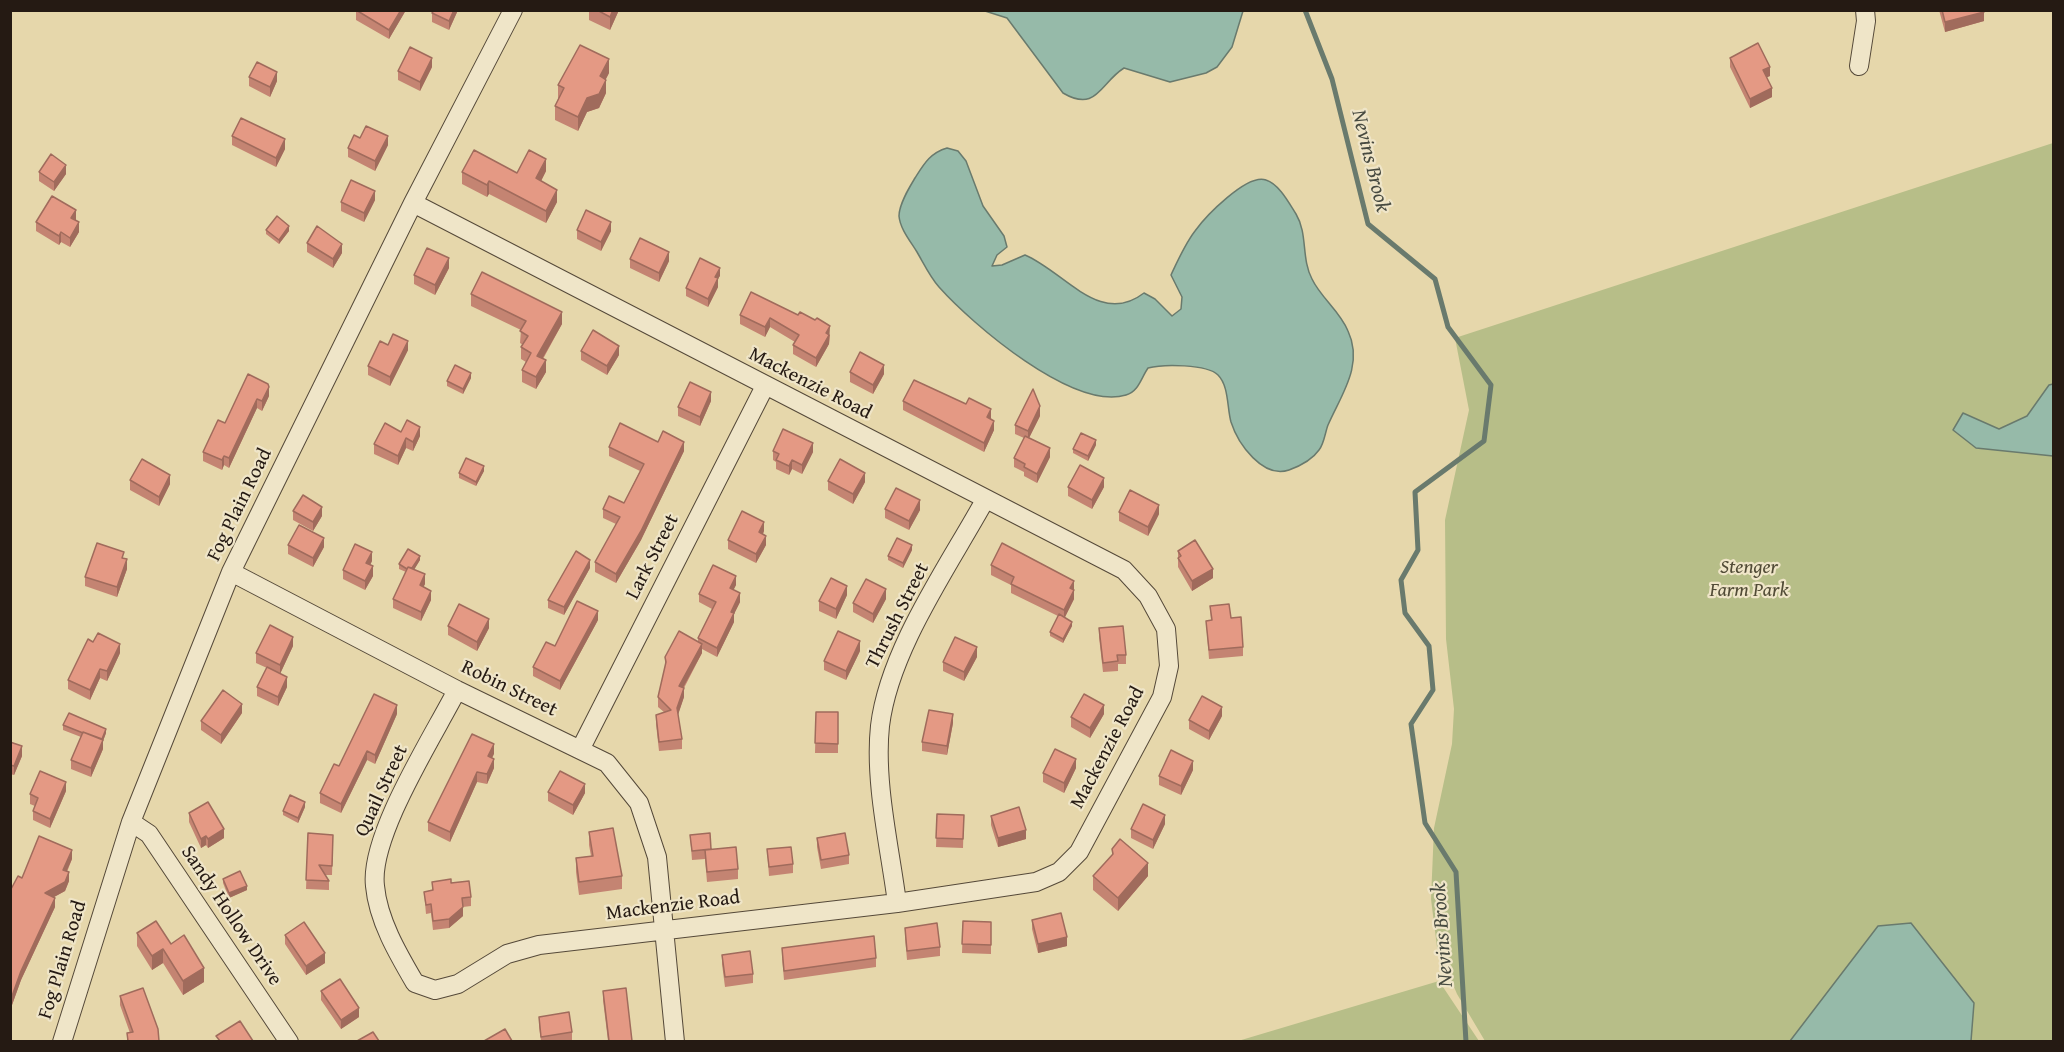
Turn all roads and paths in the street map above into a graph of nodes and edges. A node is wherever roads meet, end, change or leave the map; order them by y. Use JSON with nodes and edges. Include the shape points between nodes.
{"nodes":[{"id":1,"x":513,"y":10,"type":"edge"},
{"id":2,"x":1865,"y":10,"type":"edge"},
{"id":3,"x":1859,"y":66,"type":"dead end"},
{"id":4,"x":413,"y":203,"type":"junction"},
{"id":5,"x":765,"y":386,"type":"junction"},
{"id":6,"x":985,"y":500,"type":"junction"},
{"id":7,"x":231,"y":572,"type":"junction"},
{"id":8,"x":457,"y":690,"type":"junction"},
{"id":9,"x":581,"y":748,"type":"junction"},
{"id":10,"x":131,"y":822,"type":"junction"},
{"id":11,"x":897,"y":903,"type":"junction"},
{"id":12,"x":664,"y":929,"type":"junction"},
{"id":13,"x":415,"y":983,"type":"joint"},
{"id":14,"x":62,"y":1041,"type":"edge"},
{"id":15,"x":289,"y":1041,"type":"edge"},
{"id":16,"x":675,"y":1041,"type":"edge"}],
"edges":[{"from":1,"to":4,"type":"street","name":"Fog Plain Road"},
{"from":2,"to":3,"type":"street"},
{"from":4,"to":5,"type":"street","name":"Mackenzie Road"},
{"from":4,"to":7,"type":"street","name":"Fog Plain Road"},
{"from":5,"to":6,"type":"street","name":"Mackenzie Road"},
{"from":5,"to":9,"type":"street","name":"Lark Street"},
{"from":6,"to":11,"type":"street","name":"Thrush Street","via":[[904,645],[888,687],[880,727],[880,773]]},
{"from":6,"to":11,"type":"street","name":"Mackenzie Road","via":[[1124,570],[1148,596],[1166,629],[1169,666],[1162,697],[1079,852],[1059,872],[1036,882]]},
{"from":7,"to":8,"type":"street","name":"Robin Street"},
{"from":7,"to":10,"type":"street","name":"Fog Plain Road"},
{"from":8,"to":9,"type":"street","name":"Robin Street"},
{"from":8,"to":13,"type":"street","name":"Quail Street","via":[[385,828],[376,856],[374,885],[381,915]]},
{"from":9,"to":12,"type":"street","name":"Robin Street","via":[[607,763],[639,803],[657,857]]},
{"from":10,"to":14,"type":"street","name":"Fog Plain Road"},
{"from":10,"to":15,"type":"street","name":"Sandy Hollow Drive","via":[[149,834]]},
{"from":11,"to":12,"type":"street","name":"Mackenzie Road"},
{"from":12,"to":13,"type":"street","name":"Mackenzie Road","via":[[539,945],[507,954],[458,984],[435,990]]},
{"from":12,"to":16,"type":"street","name":"Robin Street"}]}
